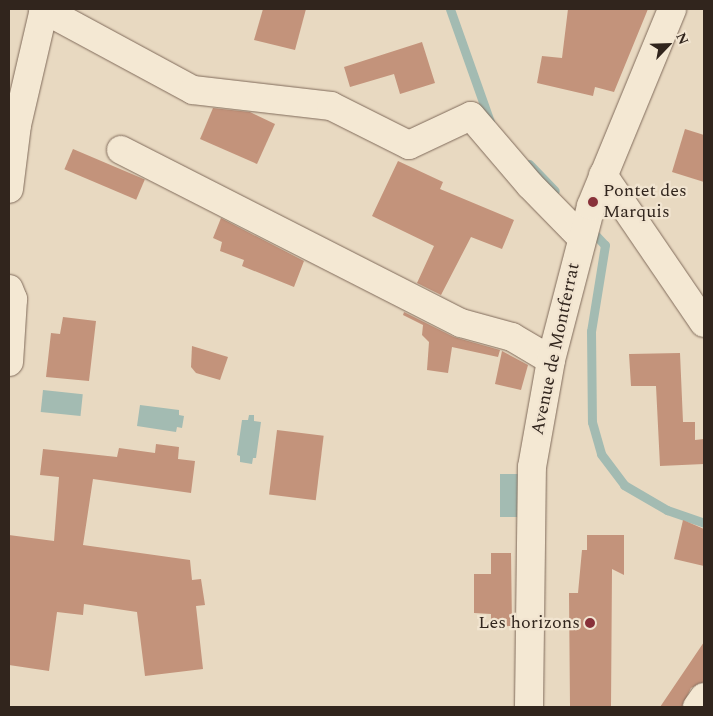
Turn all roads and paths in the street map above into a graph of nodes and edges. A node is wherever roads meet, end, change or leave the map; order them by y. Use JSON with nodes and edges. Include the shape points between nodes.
{"nodes":[{"id":1,"x":43,"y":9,"type":"edge"},
{"id":2,"x":672,"y":9,"type":"edge"},
{"id":3,"x":120,"y":150,"type":"dead end"},
{"id":4,"x":603,"y":175,"type":"junction"},
{"id":5,"x":9,"y":189,"type":"edge"},
{"id":6,"x":582,"y":236,"type":"junction"},
{"id":7,"x":9,"y":289,"type":"edge"},
{"id":8,"x":704,"y":324,"type":"edge"},
{"id":9,"x":551,"y":360,"type":"junction"},
{"id":10,"x":9,"y":362,"type":"edge"},
{"id":11,"x":704,"y":697,"type":"edge"},
{"id":12,"x":528,"y":707,"type":"edge"},
{"id":13,"x":697,"y":707,"type":"edge"}],
"edges":[{"from":1,"to":5,"type":"street","via":[[17,125]]},
{"from":1,"to":6,"type":"street","via":[[193,90],[331,106],[409,145],[472,116],[530,185]]},
{"from":2,"to":4,"type":"street","name":"Avenue de Montferrat"},
{"from":3,"to":9,"type":"street","via":[[461,323],[512,337]]},
{"from":4,"to":6,"type":"street","name":"Avenue de Montferrat"},
{"from":4,"to":8,"type":"street"},
{"from":6,"to":9,"type":"street","name":"Avenue de Montferrat"},
{"from":7,"to":10,"type":"street","via":[[13,299]]},
{"from":9,"to":12,"type":"street","name":"Avenue de Montferrat","via":[[532,467]]},
{"from":11,"to":13,"type":"street"}]}
